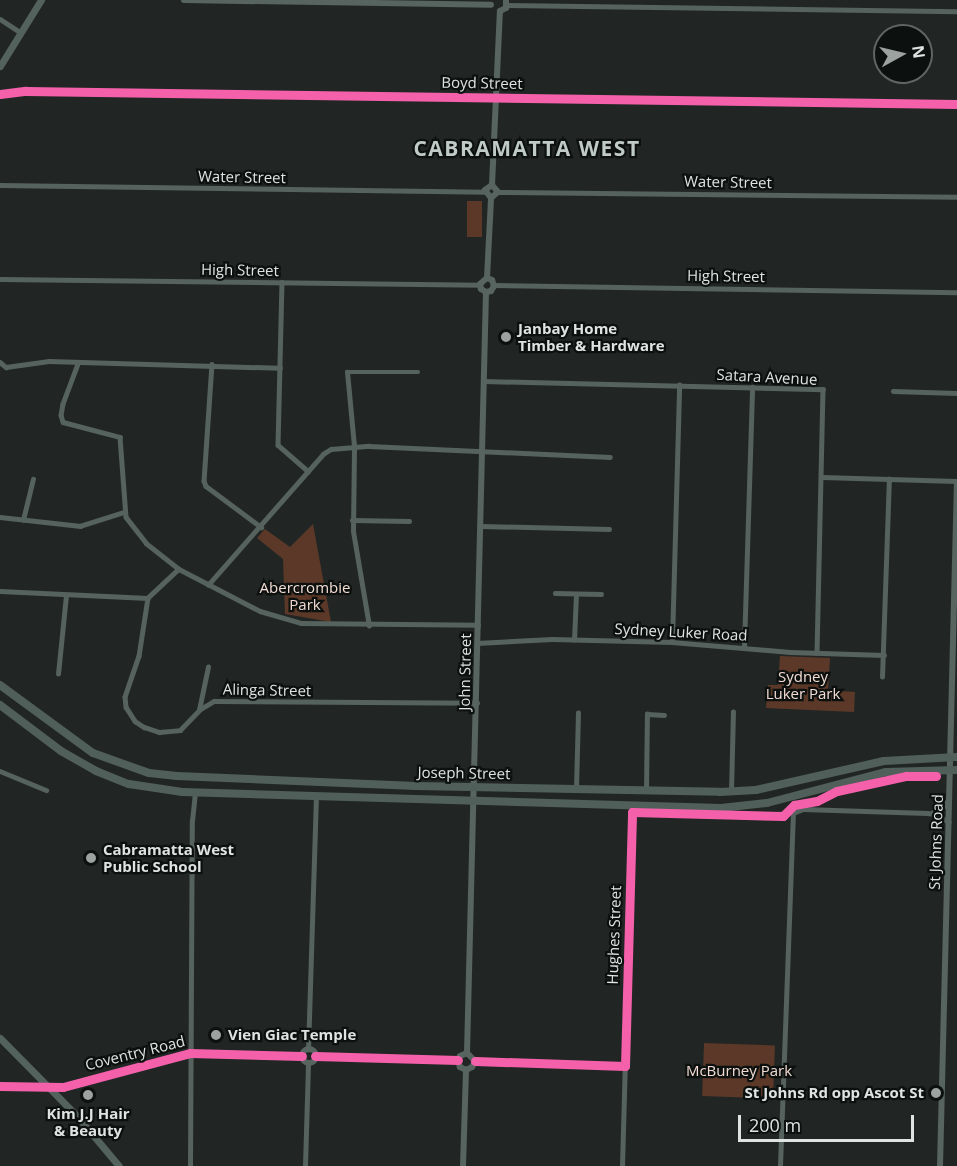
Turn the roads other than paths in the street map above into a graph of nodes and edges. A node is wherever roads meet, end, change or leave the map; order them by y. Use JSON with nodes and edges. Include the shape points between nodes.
{"nodes":[{"id":1,"x":40,"y":0,"type":"edge"},
{"id":2,"x":184,"y":0,"type":"edge"},
{"id":3,"x":492,"y":2,"type":"edge"},
{"id":4,"x":506,"y":2,"type":"edge"},
{"id":5,"x":957,"y":11,"type":"edge"},
{"id":6,"x":500,"y":12,"type":"junction"},
{"id":7,"x":0,"y":19,"type":"edge"},
{"id":8,"x":20,"y":32,"type":"junction"},
{"id":9,"x":0,"y":66,"type":"edge"},
{"id":10,"x":0,"y":87,"type":"edge"},
{"id":11,"x":7,"y":91,"type":"junction"},
{"id":12,"x":0,"y":93,"type":"edge"},
{"id":13,"x":497,"y":98,"type":"junction"},
{"id":14,"x":957,"y":104,"type":"edge"},
{"id":15,"x":492,"y":184,"type":"junction"},
{"id":16,"x":0,"y":185,"type":"edge"},
{"id":17,"x":485,"y":192,"type":"junction"},
{"id":18,"x":498,"y":192,"type":"junction"},
{"id":19,"x":957,"y":197,"type":"edge"},
{"id":20,"x":491,"y":198,"type":"junction"},
{"id":21,"x":487,"y":278,"type":"junction"},
{"id":22,"x":0,"y":279,"type":"edge"},
{"id":23,"x":282,"y":282,"type":"junction"},
{"id":24,"x":480,"y":285,"type":"junction"},
{"id":25,"x":494,"y":285,"type":"junction"},
{"id":26,"x":486,"y":292,"type":"junction"},
{"id":27,"x":957,"y":292,"type":"edge"},
{"id":28,"x":0,"y":362,"type":"edge"},
{"id":29,"x":78,"y":364,"type":"junction"},
{"id":30,"x":212,"y":364,"type":"junction"},
{"id":31,"x":6,"y":367,"type":"junction"},
{"id":32,"x":280,"y":368,"type":"junction"},
{"id":33,"x":0,"y":372,"type":"edge"},
{"id":34,"x":418,"y":372,"type":"dead end"},
{"id":35,"x":484,"y":381,"type":"junction"},
{"id":36,"x":679,"y":385,"type":"junction"},
{"id":37,"x":752,"y":387,"type":"junction"},
{"id":38,"x":894,"y":390,"type":"dead end"},
{"id":39,"x":957,"y":393,"type":"edge"},
{"id":40,"x":354,"y":446,"type":"junction"},
{"id":41,"x":483,"y":452,"type":"junction"},
{"id":42,"x":610,"y":457,"type":"dead end"},
{"id":43,"x":309,"y":471,"type":"junction"},
{"id":44,"x":822,"y":477,"type":"junction"},
{"id":45,"x":33,"y":479,"type":"dead end"},
{"id":46,"x":889,"y":479,"type":"junction"},
{"id":47,"x":957,"y":481,"type":"edge"},
{"id":48,"x":124,"y":512,"type":"junction"},
{"id":49,"x":957,"y":515,"type":"edge"},
{"id":50,"x":0,"y":517,"type":"edge"},
{"id":51,"x":23,"y":520,"type":"junction"},
{"id":52,"x":352,"y":520,"type":"junction"},
{"id":53,"x":409,"y":521,"type":"dead end"},
{"id":54,"x":261,"y":526,"type":"junction"},
{"id":55,"x":481,"y":526,"type":"junction"},
{"id":56,"x":609,"y":529,"type":"dead end"},
{"id":57,"x":179,"y":569,"type":"junction"},
{"id":58,"x":208,"y":585,"type":"junction"},
{"id":59,"x":0,"y":591,"type":"edge"},
{"id":60,"x":555,"y":593,"type":"dead end"},
{"id":61,"x":66,"y":594,"type":"junction"},
{"id":62,"x":601,"y":594,"type":"dead end"},
{"id":63,"x":576,"y":595,"type":"junction"},
{"id":64,"x":148,"y":598,"type":"junction"},
{"id":65,"x":478,"y":625,"type":"junction"},
{"id":66,"x":369,"y":626,"type":"junction"},
{"id":67,"x":574,"y":640,"type":"junction"},
{"id":68,"x":672,"y":642,"type":"junction"},
{"id":69,"x":477,"y":643,"type":"junction"},
{"id":70,"x":744,"y":646,"type":"junction"},
{"id":71,"x":817,"y":653,"type":"junction"},
{"id":72,"x":884,"y":655,"type":"junction"},
{"id":73,"x":208,"y":668,"type":"dead end"},
{"id":74,"x":955,"y":669,"type":"edge"},
{"id":75,"x":58,"y":674,"type":"dead end"},
{"id":76,"x":882,"y":677,"type":"dead end"},
{"id":77,"x":0,"y":685,"type":"edge"},
{"id":78,"x":477,"y":704,"type":"junction"},
{"id":79,"x":0,"y":705,"type":"edge"},
{"id":80,"x":199,"y":710,"type":"junction"},
{"id":81,"x":733,"y":712,"type":"dead end"},
{"id":82,"x":578,"y":713,"type":"dead end"},
{"id":83,"x":664,"y":715,"type":"dead end"},
{"id":84,"x":954,"y":757,"type":"edge"},
{"id":85,"x":954,"y":770,"type":"edge"},
{"id":86,"x":0,"y":771,"type":"edge"},
{"id":87,"x":475,"y":786,"type":"junction"},
{"id":88,"x":576,"y":789,"type":"junction"},
{"id":89,"x":46,"y":790,"type":"dead end"},
{"id":90,"x":646,"y":791,"type":"junction"},
{"id":91,"x":731,"y":792,"type":"junction"},
{"id":92,"x":195,"y":793,"type":"junction"},
{"id":93,"x":316,"y":796,"type":"junction"},
{"id":94,"x":950,"y":798,"type":"junction"},
{"id":95,"x":474,"y":800,"type":"junction"},
{"id":96,"x":632,"y":806,"type":"junction"},
{"id":97,"x":927,"y":813,"type":"junction"},
{"id":98,"x":949,"y":822,"type":"junction"},
{"id":99,"x":0,"y":1038,"type":"edge"},
{"id":100,"x":308,"y":1050,"type":"junction"},
{"id":101,"x":190,"y":1053,"type":"junction"},
{"id":102,"x":467,"y":1053,"type":"junction"},
{"id":103,"x":302,"y":1056,"type":"junction"},
{"id":104,"x":315,"y":1056,"type":"junction"},
{"id":105,"x":458,"y":1060,"type":"junction"},
{"id":106,"x":475,"y":1061,"type":"junction"},
{"id":107,"x":308,"y":1063,"type":"junction"},
{"id":108,"x":625,"y":1066,"type":"junction"},
{"id":109,"x":466,"y":1070,"type":"junction"},
{"id":110,"x":0,"y":1086,"type":"edge"},
{"id":111,"x":48,"y":1086,"type":"junction"},
{"id":112,"x":120,"y":1166,"type":"edge"},
{"id":113,"x":190,"y":1166,"type":"edge"},
{"id":114,"x":305,"y":1166,"type":"edge"},
{"id":115,"x":463,"y":1166,"type":"edge"},
{"id":116,"x":622,"y":1166,"type":"edge"},
{"id":117,"x":780,"y":1166,"type":"edge"},
{"id":118,"x":940,"y":1166,"type":"edge"}],
"edges":[{"from":1,"to":8,"type":"main road"},
{"from":2,"to":3,"type":"street"},
{"from":3,"to":6,"type":"street"},
{"from":4,"to":5,"type":"street"},
{"from":4,"to":6,"type":"street"},
{"from":6,"to":13,"type":"street"},
{"from":7,"to":8,"type":"street"},
{"from":8,"to":9,"type":"main road"},
{"from":10,"to":11,"type":"street","name":"Boyd Street"},
{"from":11,"to":12,"type":"street","name":"Boyd Street"},
{"from":11,"to":13,"type":"street","name":"Boyd Street"},
{"from":13,"to":14,"type":"street","name":"Boyd Street"},
{"from":13,"to":15,"type":"street"},
{"from":15,"to":17,"type":"street","via":[[486,186]]},
{"from":15,"to":18,"type":"street"},
{"from":16,"to":17,"type":"street","name":"Water Street"},
{"from":17,"to":20,"type":"street"},
{"from":18,"to":19,"type":"street","name":"Water Street"},
{"from":18,"to":20,"type":"street"},
{"from":20,"to":21,"type":"street"},
{"from":21,"to":24,"type":"street"},
{"from":21,"to":25,"type":"street"},
{"from":22,"to":23,"type":"street","name":"High Street"},
{"from":23,"to":24,"type":"street","name":"High Street"},
{"from":23,"to":32,"type":"street"},
{"from":24,"to":26,"type":"street"},
{"from":25,"to":26,"type":"street"},
{"from":25,"to":27,"type":"street","name":"High Street"},
{"from":26,"to":35,"type":"street","name":"John Street"},
{"from":28,"to":31,"type":"street"},
{"from":29,"to":30,"type":"street"},
{"from":29,"to":31,"type":"street","via":[[49,361]]},
{"from":29,"to":48,"type":"street","via":[[63,404],[63,422],[120,437]]},
{"from":30,"to":32,"type":"street"},
{"from":30,"to":54,"type":"street","via":[[204,481]]},
{"from":31,"to":33,"type":"street"},
{"from":32,"to":43,"type":"street","via":[[278,445]]},
{"from":34,"to":40,"type":"street","via":[[347,372]]},
{"from":35,"to":36,"type":"street","name":"Satara Avenue"},
{"from":35,"to":41,"type":"street","name":"John Street"},
{"from":36,"to":37,"type":"street","name":"Satara Avenue"},
{"from":36,"to":68,"type":"street"},
{"from":37,"to":44,"type":"street","name":"Satara Avenue","via":[[823,390]]},
{"from":37,"to":70,"type":"street"},
{"from":38,"to":39,"type":"street"},
{"from":40,"to":41,"type":"street"},
{"from":40,"to":43,"type":"street","via":[[331,448]]},
{"from":40,"to":52,"type":"street"},
{"from":41,"to":42,"type":"street"},
{"from":41,"to":55,"type":"street","name":"John Street"},
{"from":43,"to":54,"type":"street"},
{"from":44,"to":46,"type":"street"},
{"from":44,"to":71,"type":"street","name":"Satara Avenue"},
{"from":45,"to":51,"type":"street"},
{"from":46,"to":47,"type":"street"},
{"from":46,"to":72,"type":"street"},
{"from":47,"to":49,"type":"street","name":"St Johns Road"},
{"from":48,"to":51,"type":"street","via":[[80,526]]},
{"from":48,"to":57,"type":"street","via":[[146,543]]},
{"from":49,"to":74,"type":"street","name":"St Johns Road"},
{"from":50,"to":51,"type":"street"},
{"from":52,"to":53,"type":"street"},
{"from":52,"to":66,"type":"street"},
{"from":54,"to":58,"type":"street"},
{"from":55,"to":56,"type":"street"},
{"from":55,"to":65,"type":"street","name":"John Street"},
{"from":57,"to":58,"type":"street"},
{"from":57,"to":64,"type":"street"},
{"from":58,"to":66,"type":"street","via":[[286,620]]},
{"from":59,"to":61,"type":"street"},
{"from":60,"to":63,"type":"street"},
{"from":61,"to":64,"type":"street"},
{"from":61,"to":75,"type":"street"},
{"from":62,"to":63,"type":"street"},
{"from":63,"to":67,"type":"street"},
{"from":64,"to":80,"type":"street","name":"Alinga Street","via":[[126,707],[135,721],[159,732],[180,730]]},
{"from":65,"to":66,"type":"street"},
{"from":65,"to":69,"type":"street","name":"John Street"},
{"from":67,"to":68,"type":"street","name":"Sydney Luker Road"},
{"from":67,"to":69,"type":"street","name":"Sydney Luker Road"},
{"from":68,"to":70,"type":"street","name":"Sydney Luker Road"},
{"from":69,"to":78,"type":"street","name":"John Street"},
{"from":70,"to":71,"type":"street","name":"Sydney Luker Road"},
{"from":71,"to":72,"type":"street","name":"Sydney Luker Road"},
{"from":72,"to":76,"type":"street"},
{"from":73,"to":80,"type":"street"},
{"from":74,"to":84,"type":"street","name":"St Johns Road"},
{"from":77,"to":87,"type":"highway","name":"Joseph Street","via":[[93,753],[149,773]]},
{"from":78,"to":80,"type":"street","name":"Alinga Street","via":[[214,701]]},
{"from":78,"to":87,"type":"street","name":"John Street"},
{"from":79,"to":92,"type":"highway","name":"Joseph Street","via":[[61,751],[96,771],[129,784]]},
{"from":81,"to":91,"type":"street"},
{"from":82,"to":88,"type":"street"},
{"from":83,"to":90,"type":"street","via":[[647,714]]},
{"from":84,"to":85,"type":"street","name":"St Johns Road"},
{"from":84,"to":91,"type":"highway","name":"Joseph Street","via":[[884,761]]},
{"from":85,"to":94,"type":"street","name":"St Johns Road"},
{"from":85,"to":96,"type":"highway","name":"Joseph Street","via":[[886,772],[745,807]]},
{"from":86,"to":89,"type":"street"},
{"from":87,"to":88,"type":"highway","name":"Joseph Street"},
{"from":87,"to":95,"type":"street","name":"John Street"},
{"from":88,"to":90,"type":"highway","name":"Joseph Street"},
{"from":90,"to":91,"type":"highway","name":"Joseph Street"},
{"from":92,"to":93,"type":"highway","name":"Joseph Street"},
{"from":92,"to":101,"type":"street"},
{"from":93,"to":95,"type":"highway","name":"Joseph Street"},
{"from":93,"to":100,"type":"street"},
{"from":94,"to":97,"type":"street","via":[[943,807]]},
{"from":94,"to":98,"type":"street","name":"St Johns Road"},
{"from":95,"to":96,"type":"highway","name":"Joseph Street"},
{"from":95,"to":102,"type":"street","name":"John Street"},
{"from":96,"to":108,"type":"street","name":"Hughes Street"},
{"from":97,"to":98,"type":"street"},
{"from":97,"to":117,"type":"street","via":[[803,809],[793,813]]},
{"from":98,"to":118,"type":"street","name":"St Johns Road"},
{"from":99,"to":111,"type":"main road"},
{"from":100,"to":103,"type":"street"},
{"from":100,"to":104,"type":"street"},
{"from":101,"to":103,"type":"street","name":"Coventry Road"},
{"from":101,"to":111,"type":"street","name":"Coventry Road","via":[[63,1087]]},
{"from":101,"to":113,"type":"street"},
{"from":102,"to":105,"type":"street"},
{"from":102,"to":106,"type":"street"},
{"from":103,"to":107,"type":"street"},
{"from":104,"to":105,"type":"street"},
{"from":104,"to":107,"type":"street"},
{"from":105,"to":109,"type":"street"},
{"from":106,"to":108,"type":"street"},
{"from":106,"to":109,"type":"street"},
{"from":107,"to":114,"type":"street"},
{"from":108,"to":116,"type":"street","name":"Hughes Street"},
{"from":109,"to":115,"type":"street"},
{"from":110,"to":111,"type":"street"},
{"from":111,"to":112,"type":"main road"}]}
